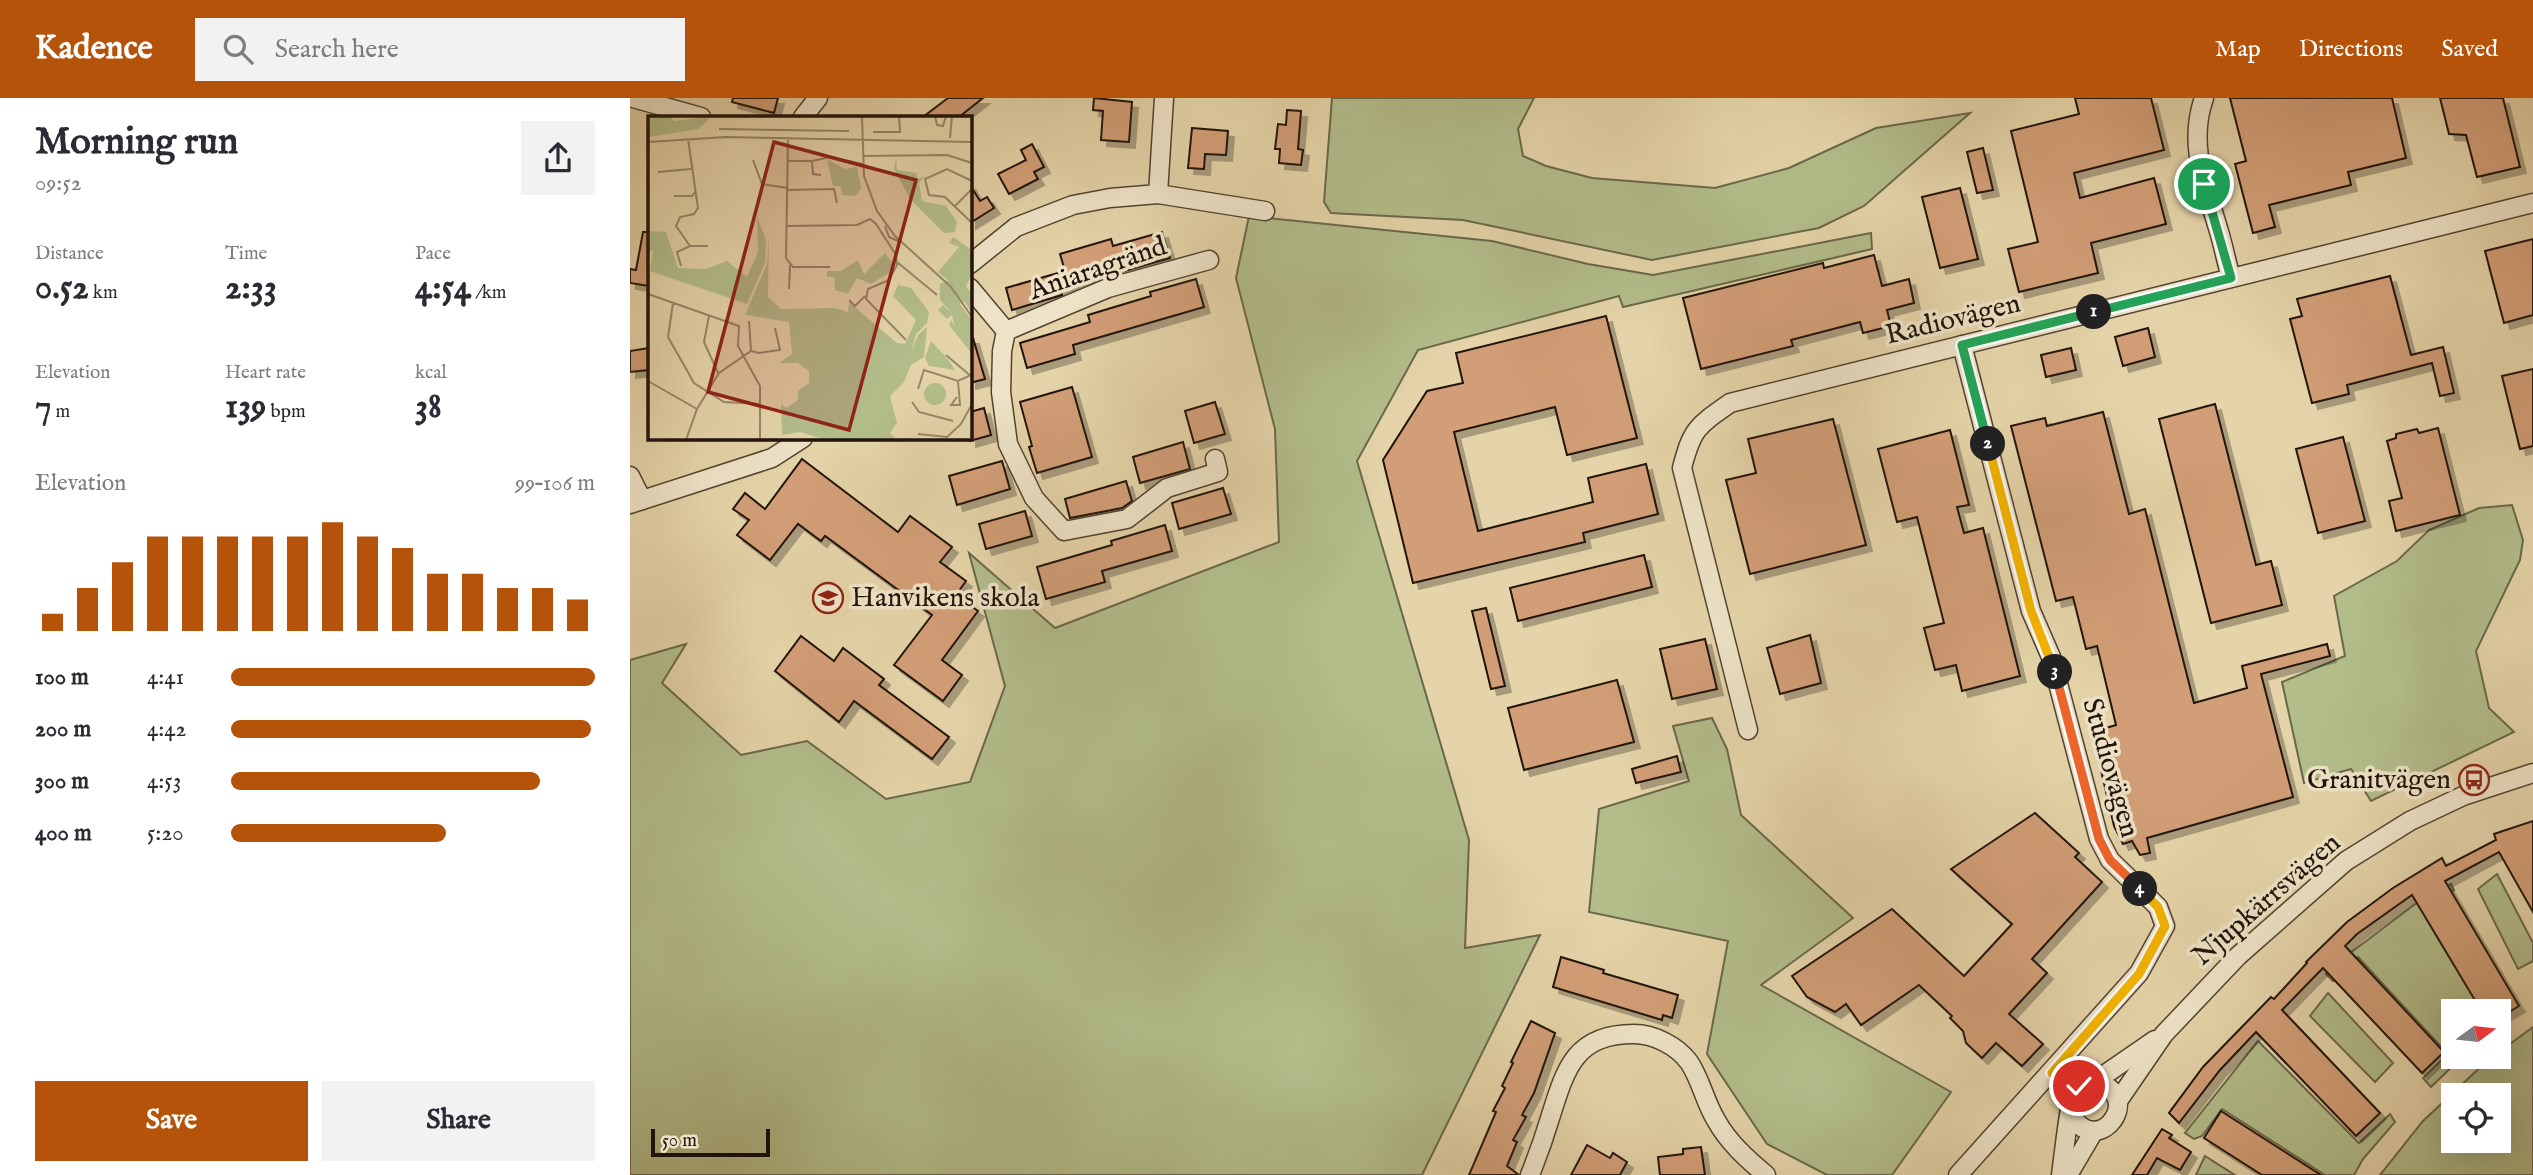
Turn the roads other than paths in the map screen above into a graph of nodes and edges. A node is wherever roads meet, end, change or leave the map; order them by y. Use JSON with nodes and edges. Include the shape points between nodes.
{"nodes":[{"id":1,"x":633,"y":98,"type":"edge"},
{"id":2,"x":818,"y":98,"type":"edge"},
{"id":3,"x":1164,"y":98,"type":"edge"},
{"id":4,"x":2204,"y":98,"type":"edge"},
{"id":5,"x":697,"y":116,"type":"edge"},
{"id":6,"x":804,"y":116,"type":"edge"},
{"id":7,"x":1158,"y":194,"type":"junction"},
{"id":8,"x":2533,"y":202,"type":"edge"},
{"id":9,"x":1265,"y":211,"type":"dead end"},
{"id":10,"x":1209,"y":260,"type":"dead end"},
{"id":11,"x":971,"y":263,"type":"edge"},
{"id":12,"x":2231,"y":278,"type":"junction"},
{"id":13,"x":971,"y":289,"type":"edge"},
{"id":14,"x":1006,"y":331,"type":"junction"},
{"id":15,"x":1962,"y":345,"type":"junction"},
{"id":16,"x":801,"y":439,"type":"edge"},
{"id":17,"x":1217,"y":466,"type":"dead end"},
{"id":18,"x":630,"y":476,"type":"edge"},
{"id":19,"x":636,"y":502,"type":"edge"},
{"id":20,"x":1748,"y":730,"type":"dead end"},
{"id":21,"x":2533,"y":774,"type":"edge"},
{"id":22,"x":2164,"y":1034,"type":"junction"},
{"id":23,"x":2052,"y":1073,"type":"junction"},
{"id":24,"x":2090,"y":1082,"type":"junction"},
{"id":25,"x":2118,"y":1101,"type":"junction"},
{"id":26,"x":2070,"y":1107,"type":"junction"},
{"id":27,"x":2094,"y":1131,"type":"junction"},
{"id":28,"x":1530,"y":1175,"type":"edge"},
{"id":29,"x":1766,"y":1175,"type":"edge"},
{"id":30,"x":1958,"y":1175,"type":"edge"},
{"id":31,"x":2061,"y":1175,"type":"edge"},
{"id":32,"x":2068,"y":1175,"type":"edge"}],
"edges":[{"from":1,"to":5,"type":"street"},
{"from":2,"to":6,"type":"street"},
{"from":3,"to":7,"type":"street"},
{"from":4,"to":12,"type":"street","via":[[2198,113],[2197,154]]},
{"from":7,"to":9,"type":"street"},
{"from":7,"to":11,"type":"street","via":[[1073,205],[1016,227]]},
{"from":8,"to":12,"type":"street","name":"Radiovägen"},
{"from":10,"to":14,"type":"street","name":"Aniaragränd","via":[[1108,288]]},
{"from":12,"to":15,"type":"street","name":"Radiovägen"},
{"from":13,"to":14,"type":"street","name":"Aniaragränd"},
{"from":14,"to":17,"type":"street","name":"Aniaragränd","via":[[1001,393],[1007,444],[1034,498],[1064,531],[1127,519],[1167,488]]},
{"from":15,"to":20,"type":"street","name":"Radiovägen","via":[[1730,403],[1704,421],[1689,440],[1682,468]]},
{"from":15,"to":23,"type":"street","name":"Studiovägen","via":[[2031,611],[2051,657],[2099,839],[2110,860],[2158,907],[2165,926],[2139,974]]},
{"from":16,"to":19,"type":"street","via":[[772,458]]},
{"from":18,"to":19,"type":"street"},
{"from":21,"to":22,"type":"street","name":"Njupkärrsvägen","via":[[2463,796],[2410,821],[2346,861],[2238,956]]},
{"from":22,"to":24,"type":"street","name":"Njupkärrsvägen"},
{"from":22,"to":25,"type":"street","name":"Njupkärrsvägen"},
{"from":23,"to":24,"type":"street"},
{"from":23,"to":26,"type":"street"},
{"from":23,"to":30,"type":"street","name":"Studiovägen"},
{"from":24,"to":25,"type":"street","via":[[2109,1087]]},
{"from":24,"to":26,"type":"street","name":"Njupkärrsvägen","via":[[2073,1092]]},
{"from":25,"to":27,"type":"street","name":"Njupkärrsvägen","via":[[2112,1123]]},
{"from":26,"to":27,"type":"street","via":[[2081,1127]]},
{"from":26,"to":31,"type":"street"},
{"from":27,"to":32,"type":"street","name":"Njupkärrsvägen"},
{"from":28,"to":29,"type":"street","via":[[1563,1075],[1575,1057],[1600,1039],[1630,1034],[1664,1042],[1688,1060],[1716,1121]]}]}
